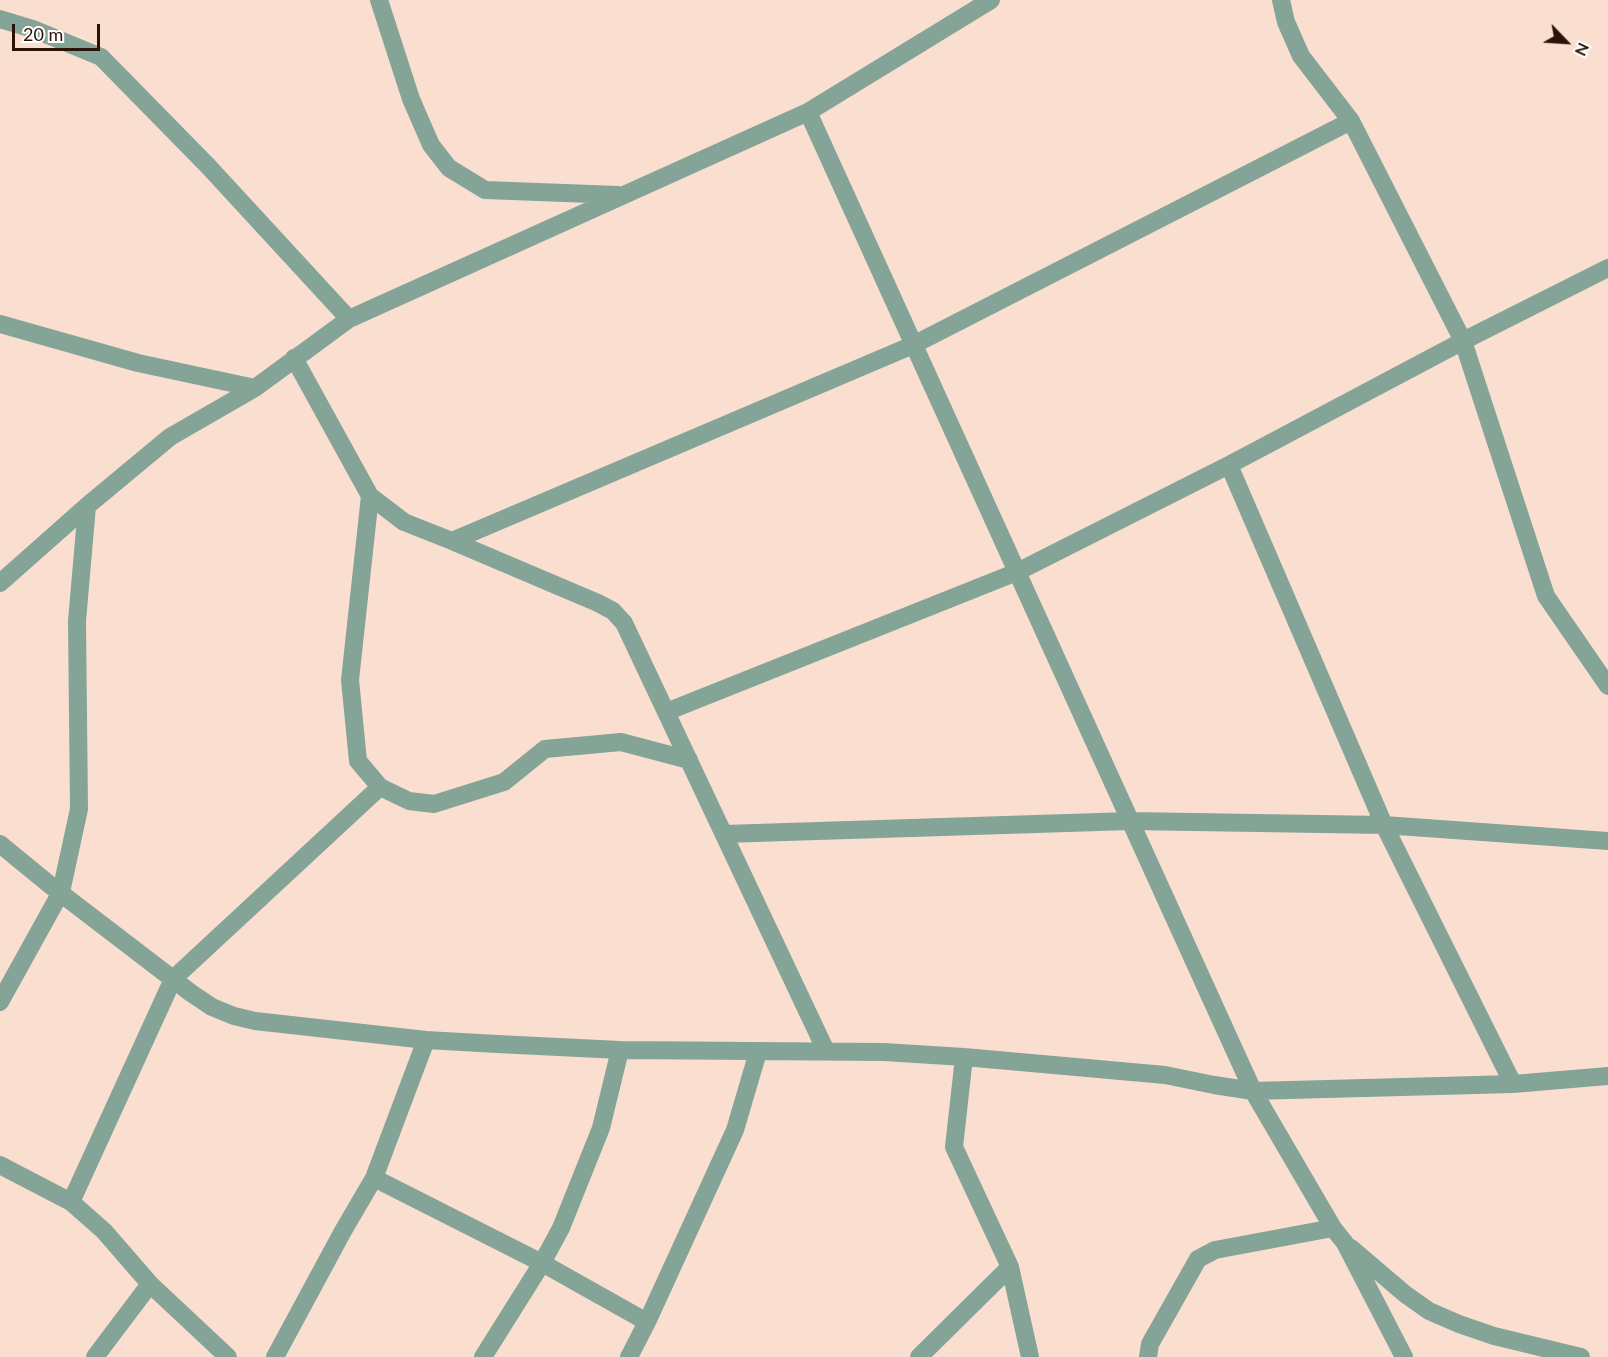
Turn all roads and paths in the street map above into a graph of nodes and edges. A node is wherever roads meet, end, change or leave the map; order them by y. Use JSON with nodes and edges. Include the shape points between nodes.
{"nodes":[{"id":1,"x":380,"y":0,"type":"edge"},
{"id":2,"x":991,"y":0,"type":"edge"},
{"id":3,"x":1281,"y":0,"type":"edge"},
{"id":4,"x":0,"y":20,"type":"edge"},
{"id":5,"x":808,"y":112,"type":"junction"},
{"id":6,"x":1351,"y":121,"type":"junction"},
{"id":7,"x":623,"y":196,"type":"junction"},
{"id":8,"x":1608,"y":268,"type":"edge"},
{"id":9,"x":349,"y":319,"type":"junction"},
{"id":10,"x":0,"y":324,"type":"edge"},
{"id":11,"x":1463,"y":341,"type":"junction"},
{"id":12,"x":913,"y":345,"type":"junction"},
{"id":13,"x":294,"y":358,"type":"junction"},
{"id":14,"x":255,"y":388,"type":"junction"},
{"id":15,"x":1229,"y":465,"type":"junction"},
{"id":16,"x":370,"y":496,"type":"junction"},
{"id":17,"x":87,"y":506,"type":"junction"},
{"id":18,"x":452,"y":541,"type":"junction"},
{"id":19,"x":1017,"y":572,"type":"junction"},
{"id":20,"x":0,"y":583,"type":"edge"},
{"id":21,"x":1608,"y":686,"type":"edge"},
{"id":22,"x":666,"y":712,"type":"junction"},
{"id":23,"x":689,"y":760,"type":"junction"},
{"id":24,"x":380,"y":787,"type":"junction"},
{"id":25,"x":1130,"y":821,"type":"junction"},
{"id":26,"x":1384,"y":825,"type":"junction"},
{"id":27,"x":724,"y":834,"type":"junction"},
{"id":28,"x":1608,"y":841,"type":"edge"},
{"id":29,"x":0,"y":844,"type":"edge"},
{"id":30,"x":61,"y":892,"type":"junction"},
{"id":31,"x":173,"y":979,"type":"junction"},
{"id":32,"x":0,"y":1002,"type":"edge"},
{"id":33,"x":426,"y":1040,"type":"junction"},
{"id":34,"x":621,"y":1050,"type":"junction"},
{"id":35,"x":826,"y":1051,"type":"junction"},
{"id":36,"x":758,"y":1052,"type":"junction"},
{"id":37,"x":964,"y":1057,"type":"junction"},
{"id":38,"x":1608,"y":1076,"type":"edge"},
{"id":39,"x":1513,"y":1084,"type":"junction"},
{"id":40,"x":1253,"y":1091,"type":"junction"},
{"id":41,"x":0,"y":1165,"type":"edge"},
{"id":42,"x":374,"y":1178,"type":"junction"},
{"id":43,"x":71,"y":1202,"type":"junction"},
{"id":44,"x":1333,"y":1228,"type":"junction"},
{"id":45,"x":1345,"y":1243,"type":"junction"},
{"id":46,"x":542,"y":1263,"type":"junction"},
{"id":47,"x":1010,"y":1267,"type":"junction"},
{"id":48,"x":150,"y":1284,"type":"junction"},
{"id":49,"x":647,"y":1322,"type":"junction"},
{"id":50,"x":95,"y":1357,"type":"edge"},
{"id":51,"x":228,"y":1357,"type":"edge"},
{"id":52,"x":275,"y":1357,"type":"edge"},
{"id":53,"x":483,"y":1357,"type":"edge"},
{"id":54,"x":629,"y":1357,"type":"edge"},
{"id":55,"x":919,"y":1357,"type":"edge"},
{"id":56,"x":1030,"y":1357,"type":"edge"},
{"id":57,"x":1148,"y":1357,"type":"edge"},
{"id":58,"x":1404,"y":1357,"type":"edge"},
{"id":59,"x":1581,"y":1357,"type":"edge"}],
"edges":[{"from":1,"to":7,"type":"street","via":[[411,99],[431,145],[449,168],[485,190]]},
{"from":2,"to":5,"type":"street"},
{"from":3,"to":6,"type":"street","via":[[1301,57]]},
{"from":4,"to":9,"type":"street","via":[[101,57]]},
{"from":5,"to":7,"type":"street"},
{"from":5,"to":12,"type":"street"},
{"from":6,"to":11,"type":"street"},
{"from":6,"to":12,"type":"street"},
{"from":7,"to":9,"type":"street"},
{"from":8,"to":11,"type":"street"},
{"from":9,"to":13,"type":"street"},
{"from":10,"to":14,"type":"street","via":[[138,363]]},
{"from":11,"to":15,"type":"street"},
{"from":11,"to":21,"type":"street","via":[[1546,596]]},
{"from":12,"to":18,"type":"street"},
{"from":12,"to":19,"type":"street"},
{"from":13,"to":14,"type":"street"},
{"from":13,"to":16,"type":"street"},
{"from":14,"to":17,"type":"street","via":[[170,436]]},
{"from":15,"to":19,"type":"street"},
{"from":15,"to":26,"type":"street"},
{"from":16,"to":18,"type":"street","via":[[404,522]]},
{"from":16,"to":24,"type":"street","via":[[350,680],[358,761]]},
{"from":17,"to":20,"type":"street"},
{"from":17,"to":30,"type":"street","via":[[76,621],[79,809]]},
{"from":18,"to":22,"type":"street","via":[[613,611],[624,623]]},
{"from":19,"to":22,"type":"street"},
{"from":19,"to":25,"type":"street"},
{"from":22,"to":23,"type":"street"},
{"from":23,"to":24,"type":"street","via":[[621,741],[545,749],[504,782],[434,804],[409,801]]},
{"from":23,"to":27,"type":"street"},
{"from":24,"to":31,"type":"street"},
{"from":25,"to":26,"type":"street"},
{"from":25,"to":27,"type":"street"},
{"from":25,"to":40,"type":"street"},
{"from":26,"to":28,"type":"street"},
{"from":26,"to":39,"type":"street"},
{"from":27,"to":35,"type":"street"},
{"from":29,"to":30,"type":"street"},
{"from":30,"to":31,"type":"street"},
{"from":30,"to":32,"type":"street"},
{"from":31,"to":33,"type":"street","via":[[212,1007],[234,1016]]},
{"from":31,"to":43,"type":"street"},
{"from":33,"to":34,"type":"street"},
{"from":33,"to":42,"type":"street"},
{"from":34,"to":36,"type":"street"},
{"from":34,"to":46,"type":"street","via":[[601,1128],[561,1228]]},
{"from":35,"to":36,"type":"street"},
{"from":35,"to":37,"type":"street"},
{"from":36,"to":49,"type":"street","via":[[735,1130]]},
{"from":37,"to":40,"type":"street","via":[[1165,1075]]},
{"from":37,"to":47,"type":"street","via":[[954,1147]]},
{"from":38,"to":39,"type":"street"},
{"from":39,"to":40,"type":"street"},
{"from":40,"to":44,"type":"street"},
{"from":41,"to":43,"type":"street"},
{"from":42,"to":46,"type":"street"},
{"from":42,"to":52,"type":"street"},
{"from":43,"to":48,"type":"street","via":[[104,1231]]},
{"from":44,"to":45,"type":"street"},
{"from":44,"to":57,"type":"street","via":[[1215,1250],[1198,1259],[1150,1344]]},
{"from":45,"to":58,"type":"street"},
{"from":45,"to":59,"type":"street","via":[[1429,1311],[1494,1336]]},
{"from":46,"to":49,"type":"street"},
{"from":46,"to":53,"type":"street"},
{"from":47,"to":55,"type":"street"},
{"from":47,"to":56,"type":"street"},
{"from":48,"to":50,"type":"street"},
{"from":48,"to":51,"type":"street"},
{"from":49,"to":54,"type":"street"}]}
